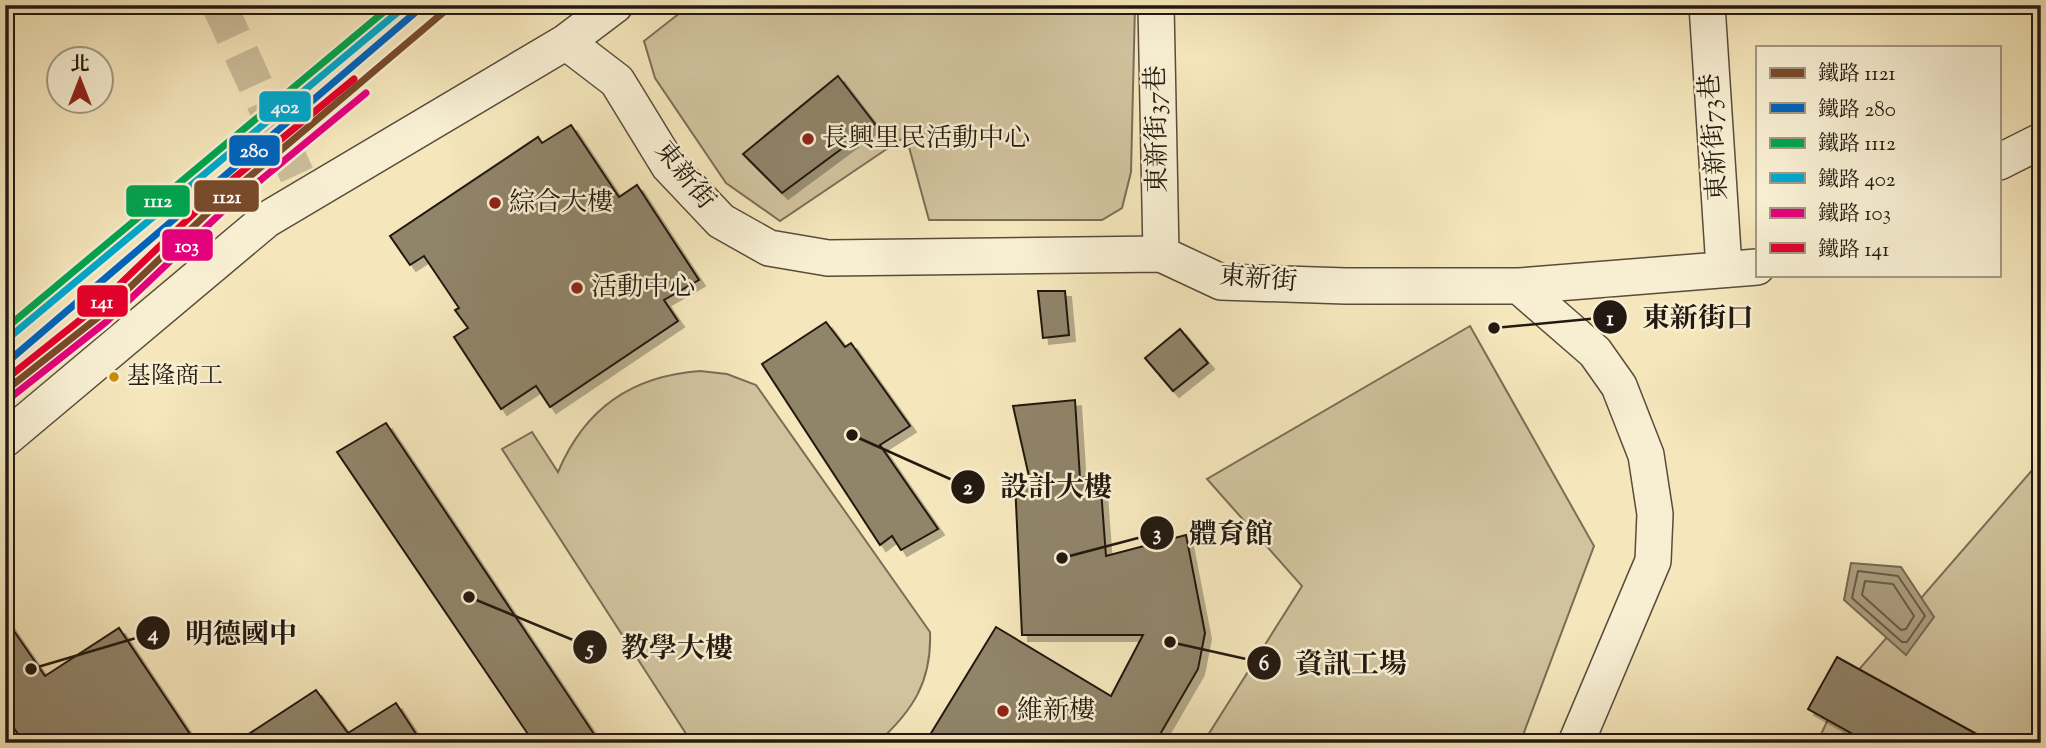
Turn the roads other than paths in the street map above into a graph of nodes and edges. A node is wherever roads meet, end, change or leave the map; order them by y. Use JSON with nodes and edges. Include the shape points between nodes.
{"nodes":[{"id":1,"x":615,"y":5,"type":"edge"},
{"id":2,"x":1156,"y":5,"type":"edge"},
{"id":3,"x":1707,"y":5,"type":"edge"},
{"id":4,"x":566,"y":42,"type":"junction"},
{"id":5,"x":2041,"y":141,"type":"edge"},
{"id":6,"x":2000,"y":162,"type":"edge"},
{"id":7,"x":1161,"y":254,"type":"junction"},
{"id":8,"x":1741,"y":267,"type":"edge"},
{"id":9,"x":1519,"y":286,"type":"junction"},
{"id":10,"x":5,"y":439,"type":"edge"},
{"id":11,"x":1576,"y":743,"type":"edge"}],
"edges":[{"from":1,"to":4,"type":"street"},
{"from":2,"to":7,"type":"street","name":"東新街37巷"},
{"from":3,"to":8,"type":"street","name":"東新街73巷"},
{"from":4,"to":7,"type":"street","name":"東新街","via":[[617,81],[669,166],[722,221],[769,248],[828,258]]},
{"from":4,"to":10,"type":"street","via":[[303,184]]},
{"from":5,"to":6,"type":"street"},
{"from":7,"to":9,"type":"street","name":"東新街","via":[[1221,282]]},
{"from":8,"to":9,"type":"street","name":"東新街"},
{"from":9,"to":11,"type":"street","via":[[1595,352],[1619,386],[1646,455],[1655,514],[1653,561]]}]}
